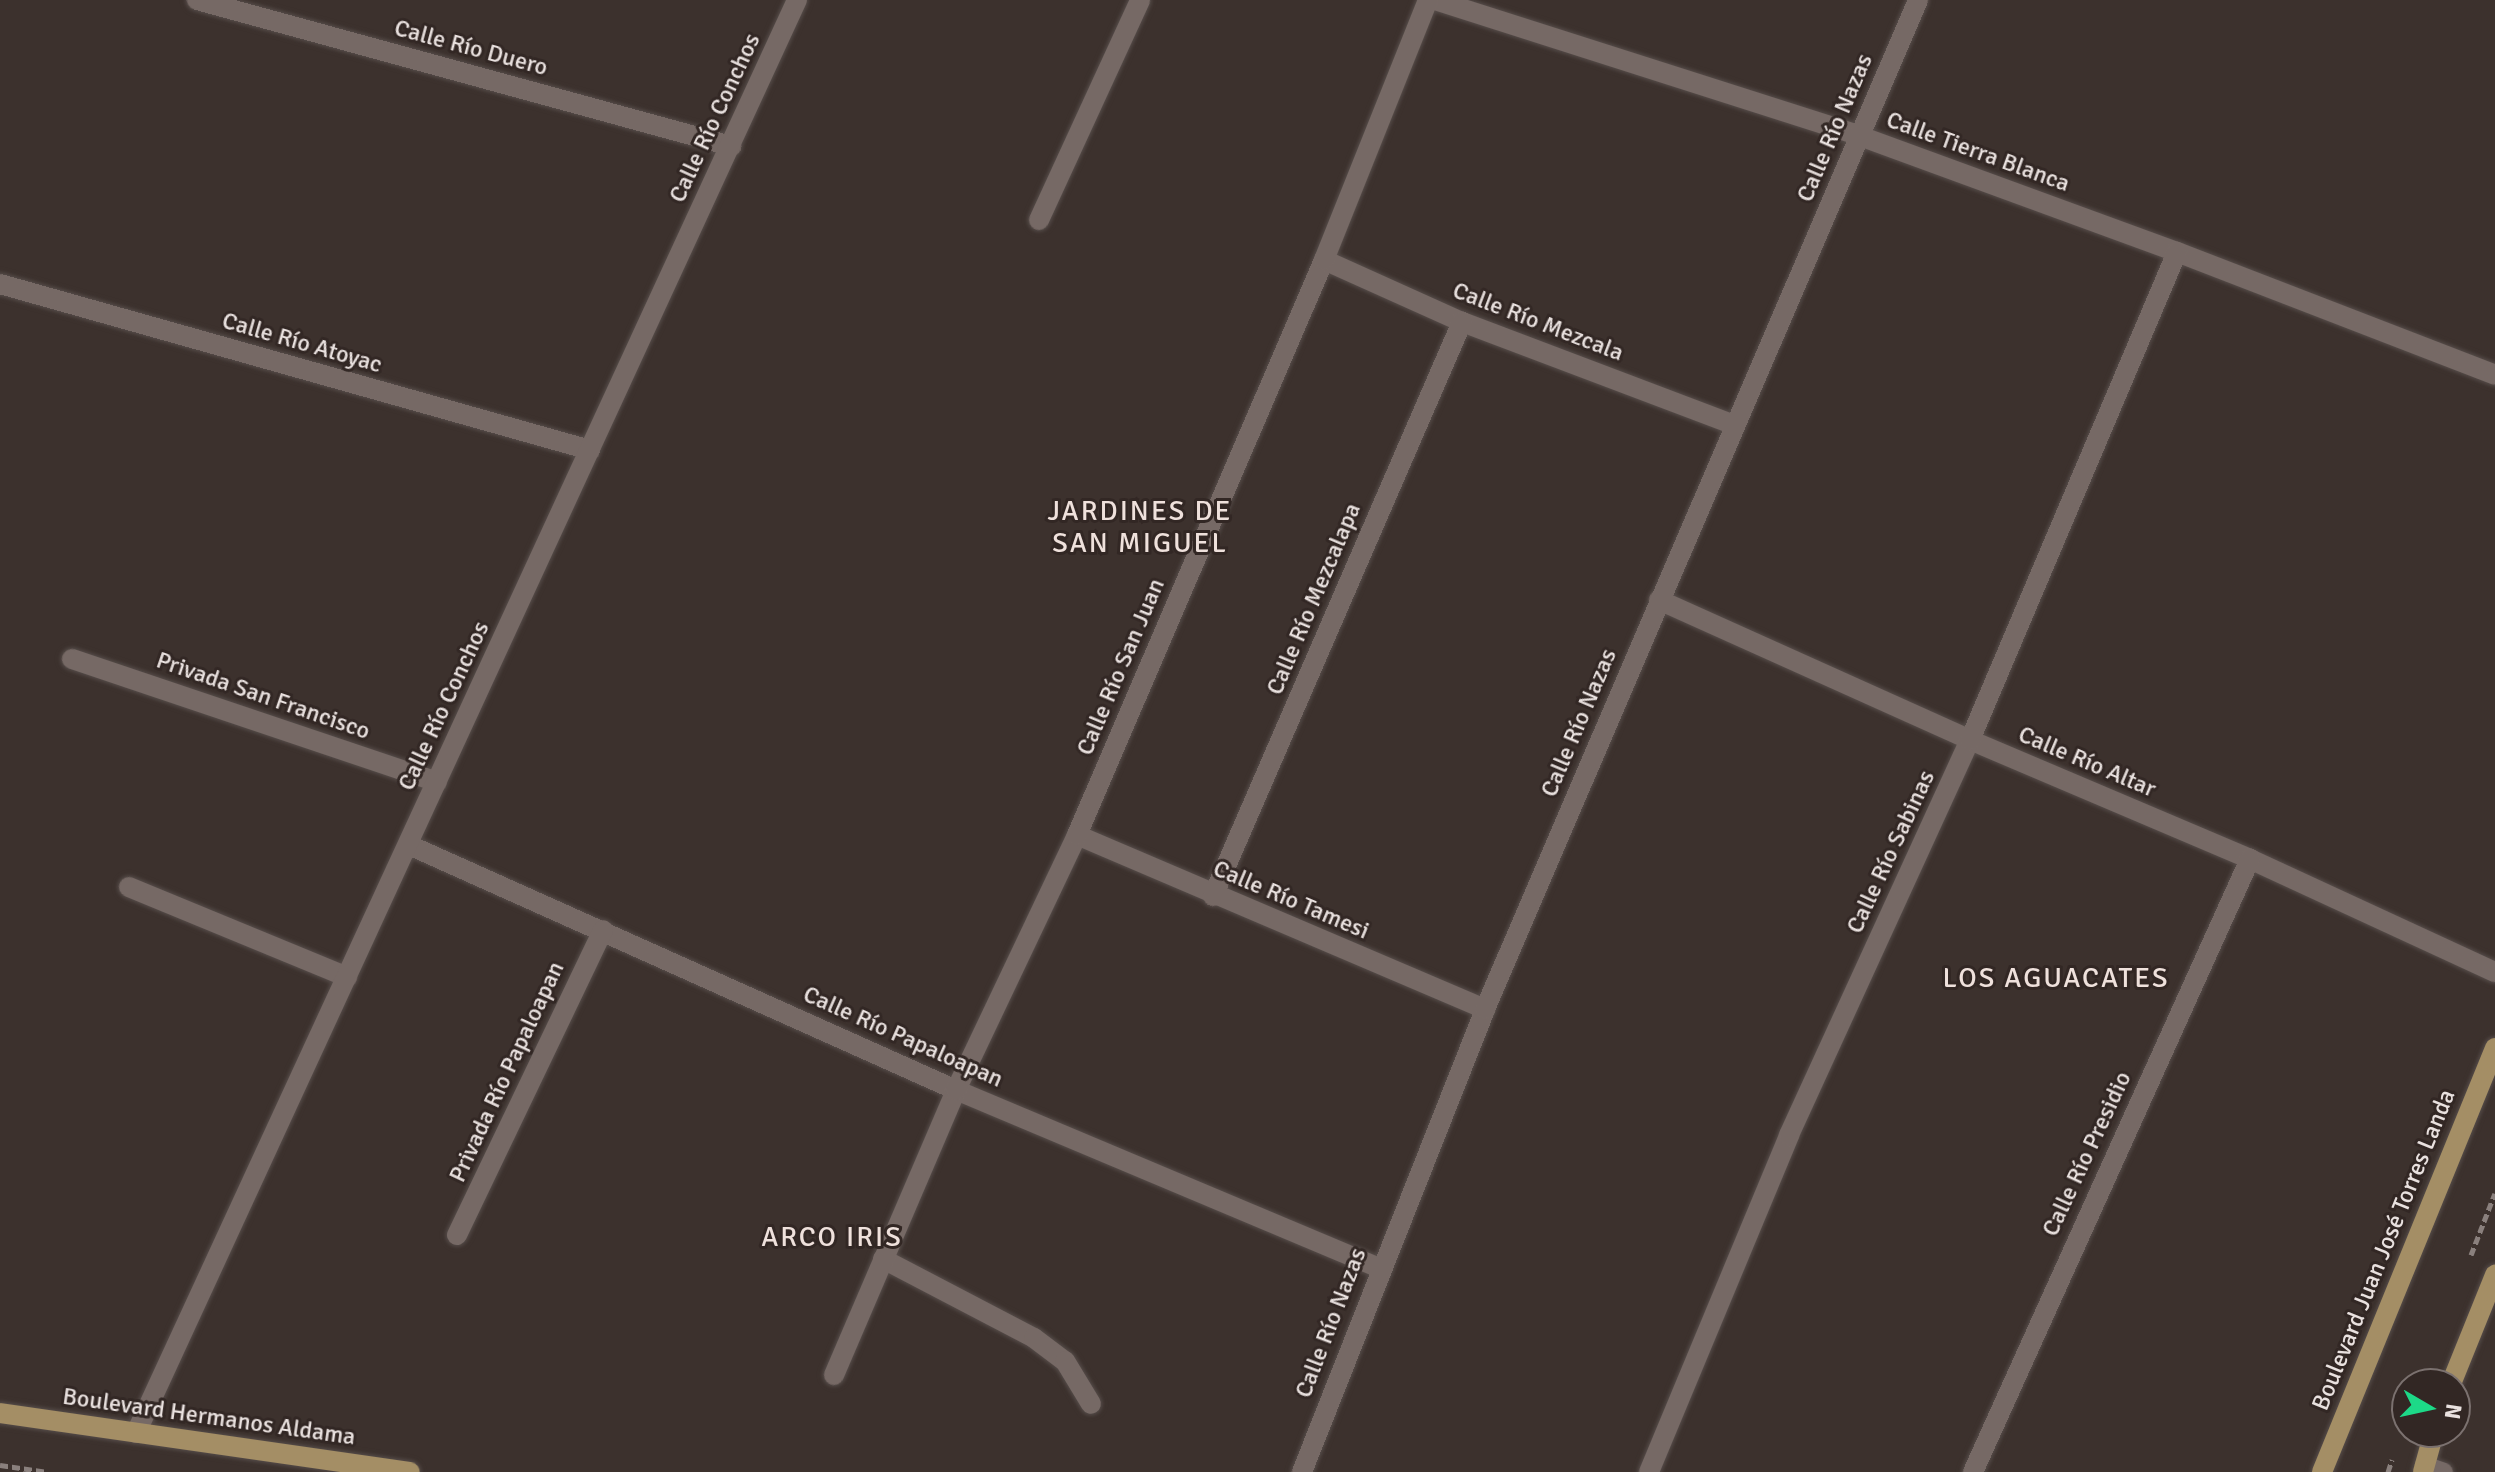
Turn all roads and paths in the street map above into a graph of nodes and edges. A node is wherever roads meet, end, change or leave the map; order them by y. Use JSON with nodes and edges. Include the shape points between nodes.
{"nodes":[{"id":1,"x":197,"y":0,"type":"edge"},
{"id":2,"x":797,"y":0,"type":"edge"},
{"id":3,"x":1140,"y":0,"type":"edge"},
{"id":4,"x":1428,"y":0,"type":"edge"},
{"id":5,"x":1435,"y":0,"type":"edge"},
{"id":6,"x":1918,"y":0,"type":"edge"},
{"id":7,"x":1860,"y":136,"type":"junction"},
{"id":8,"x":731,"y":146,"type":"junction"},
{"id":9,"x":1039,"y":220,"type":"dead end"},
{"id":10,"x":2177,"y":252,"type":"junction"},
{"id":11,"x":1324,"y":260,"type":"junction"},
{"id":12,"x":0,"y":284,"type":"edge"},
{"id":13,"x":1462,"y":322,"type":"junction"},
{"id":14,"x":2495,"y":375,"type":"edge"},
{"id":15,"x":1735,"y":425,"type":"junction"},
{"id":16,"x":590,"y":450,"type":"junction"},
{"id":17,"x":1659,"y":600,"type":"junction"},
{"id":18,"x":72,"y":659,"type":"dead end"},
{"id":19,"x":1970,"y":740,"type":"junction"},
{"id":20,"x":437,"y":782,"type":"junction"},
{"id":21,"x":1077,"y":835,"type":"junction"},
{"id":22,"x":409,"y":845,"type":"junction"},
{"id":23,"x":2250,"y":859,"type":"junction"},
{"id":24,"x":129,"y":887,"type":"dead end"},
{"id":25,"x":1213,"y":896,"type":"junction"},
{"id":26,"x":603,"y":930,"type":"junction"},
{"id":27,"x":2495,"y":972,"type":"edge"},
{"id":28,"x":347,"y":977,"type":"junction"},
{"id":29,"x":1485,"y":1009,"type":"junction"},
{"id":30,"x":2495,"y":1048,"type":"edge"},
{"id":31,"x":956,"y":1090,"type":"junction"},
{"id":32,"x":457,"y":1235,"type":"dead end"},
{"id":33,"x":883,"y":1259,"type":"junction"},
{"id":34,"x":1380,"y":1268,"type":"junction"},
{"id":35,"x":2495,"y":1275,"type":"edge"},
{"id":36,"x":2457,"y":1368,"type":"edge"},
{"id":37,"x":834,"y":1375,"type":"dead end"},
{"id":38,"x":1091,"y":1404,"type":"dead end"},
{"id":39,"x":0,"y":1413,"type":"edge"},
{"id":40,"x":136,"y":1433,"type":"junction"},
{"id":41,"x":2429,"y":1448,"type":"edge"},
{"id":42,"x":0,"y":1465,"type":"edge"},
{"id":43,"x":2423,"y":1469,"type":"edge"},
{"id":44,"x":47,"y":1472,"type":"edge"},
{"id":45,"x":410,"y":1472,"type":"edge"},
{"id":46,"x":1302,"y":1472,"type":"edge"},
{"id":47,"x":1649,"y":1472,"type":"edge"},
{"id":48,"x":1973,"y":1472,"type":"edge"},
{"id":49,"x":2322,"y":1472,"type":"edge"},
{"id":50,"x":2444,"y":1472,"type":"edge"}],
"edges":[{"from":1,"to":8,"type":"street","name":"Calle Río Duero"},
{"from":2,"to":8,"type":"street","name":"Calle Río Conchos"},
{"from":3,"to":9,"type":"street"},
{"from":4,"to":11,"type":"street","name":"Calle Río San Juan"},
{"from":5,"to":7,"type":"street","name":"Calle Tierra Blanca"},
{"from":6,"to":7,"type":"street","name":"Calle Río Nazas"},
{"from":7,"to":10,"type":"street","name":"Calle Tierra Blanca"},
{"from":7,"to":15,"type":"street","name":"Calle Río Nazas"},
{"from":8,"to":16,"type":"street","name":"Calle Río Conchos"},
{"from":10,"to":14,"type":"street","name":"Calle Tierra Blanca"},
{"from":10,"to":19,"type":"street","name":"Calle Río Sabinas"},
{"from":11,"to":13,"type":"street","name":"Calle Río Mezcala"},
{"from":11,"to":21,"type":"street","name":"Calle Río San Juan"},
{"from":12,"to":16,"type":"street","name":"Calle Río Atoyac"},
{"from":13,"to":15,"type":"street","name":"Calle Río Mezcala"},
{"from":13,"to":25,"type":"street","name":"Calle Río Mezcalapa"},
{"from":15,"to":17,"type":"street","name":"Calle Río Nazas"},
{"from":16,"to":20,"type":"street","name":"Calle Río Conchos"},
{"from":17,"to":19,"type":"street","name":"Calle Río Altar"},
{"from":17,"to":29,"type":"street","name":"Calle Río Nazas"},
{"from":18,"to":20,"type":"street","name":"Privada San Francisco"},
{"from":19,"to":23,"type":"street","name":"Calle Río Altar"},
{"from":19,"to":47,"type":"street","name":"Calle Río Sabinas","via":[[1789,1135]]},
{"from":20,"to":22,"type":"street","name":"Calle Río Conchos"},
{"from":21,"to":25,"type":"street","name":"Calle Río Tamesi"},
{"from":21,"to":31,"type":"street","name":"Calle Río San Juan"},
{"from":22,"to":26,"type":"street","name":"Calle Río Papaloapan"},
{"from":22,"to":28,"type":"street","name":"Calle Río Conchos"},
{"from":23,"to":27,"type":"street","name":"Calle Río Altar"},
{"from":23,"to":48,"type":"street","name":"Calle Río Presidio"},
{"from":24,"to":28,"type":"street"},
{"from":25,"to":29,"type":"street","name":"Calle Río Tamesi"},
{"from":26,"to":31,"type":"street","name":"Calle Río Papaloapan"},
{"from":26,"to":32,"type":"street","name":"Privada Río Papaloapan"},
{"from":28,"to":40,"type":"street","name":"Calle Río Conchos"},
{"from":29,"to":34,"type":"street","name":"Calle Río Nazas"},
{"from":30,"to":49,"type":"main road","name":"Boulevard Juan José Torres Landa"},
{"from":31,"to":33,"type":"street","name":"Calle Río San Juan"},
{"from":31,"to":34,"type":"street","name":"Calle Río Papaloapan"},
{"from":33,"to":37,"type":"street","name":"Calle Río San Juan"},
{"from":33,"to":38,"type":"street","via":[[1034,1338],[1065,1361]]},
{"from":34,"to":46,"type":"street","name":"Calle Río Nazas"},
{"from":35,"to":36,"type":"main road"},
{"from":39,"to":40,"type":"main road","name":"Boulevard Hermanos Aldama"},
{"from":40,"to":45,"type":"main road","name":"Boulevard Hermanos Aldama"},
{"from":41,"to":43,"type":"main road"},
{"from":42,"to":44,"type":"path"},
{"from":43,"to":50,"type":"lane"}]}
